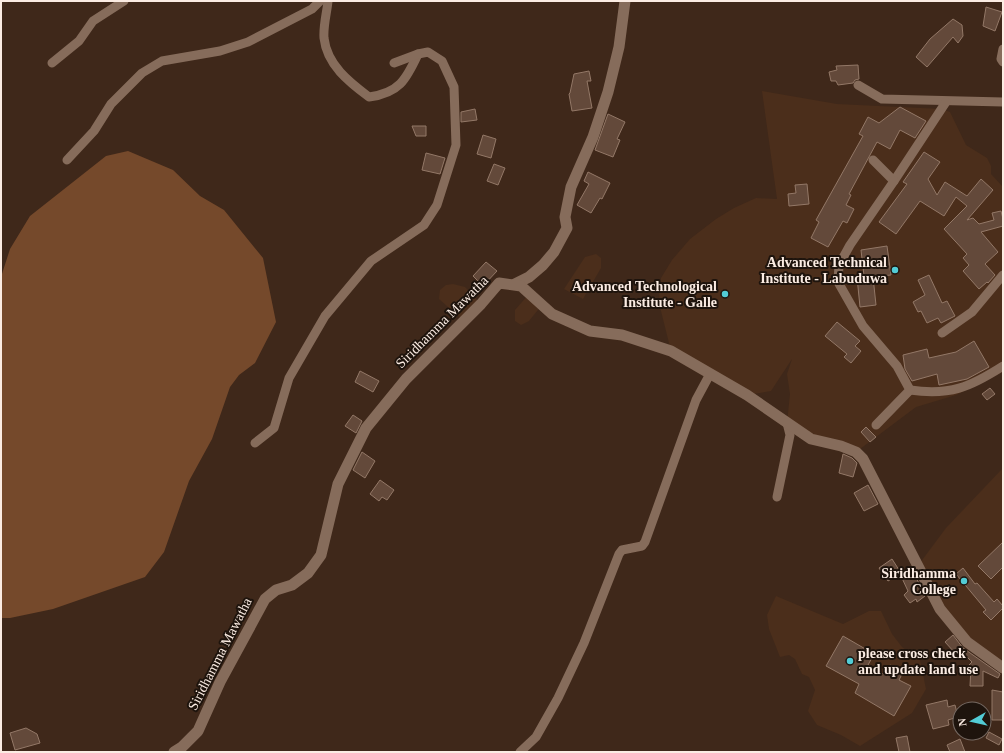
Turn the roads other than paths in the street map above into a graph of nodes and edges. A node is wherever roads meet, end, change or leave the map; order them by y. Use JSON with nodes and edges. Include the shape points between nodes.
{"nodes":[{"id":1,"x":124,"y":1,"type":"edge"},
{"id":2,"x":320,"y":1,"type":"edge"},
{"id":3,"x":328,"y":1,"type":"edge"},
{"id":4,"x":625,"y":1,"type":"edge"},
{"id":5,"x":1003,"y":49,"type":"edge"},
{"id":6,"x":418,"y":54,"type":"junction"},
{"id":7,"x":394,"y":62,"type":"dead end"},
{"id":8,"x":1003,"y":62,"type":"edge"},
{"id":9,"x":52,"y":63,"type":"dead end"},
{"id":10,"x":858,"y":85,"type":"dead end"},
{"id":11,"x":946,"y":102,"type":"junction"},
{"id":12,"x":1003,"y":102,"type":"edge"},
{"id":13,"x":67,"y":160,"type":"dead end"},
{"id":14,"x":873,"y":160,"type":"dead end"},
{"id":15,"x":894,"y":181,"type":"junction"},
{"id":16,"x":1003,"y":275,"type":"edge"},
{"id":17,"x":515,"y":284,"type":"junction"},
{"id":18,"x":942,"y":333,"type":"dead end"},
{"id":19,"x":1003,"y":366,"type":"edge"},
{"id":20,"x":710,"y":374,"type":"junction"},
{"id":21,"x":910,"y":390,"type":"junction"},
{"id":22,"x":787,"y":423,"type":"junction"},
{"id":23,"x":876,"y":424,"type":"dead end"},
{"id":24,"x":255,"y":443,"type":"dead end"},
{"id":25,"x":777,"y":497,"type":"dead end"},
{"id":26,"x":1003,"y":668,"type":"edge"},
{"id":27,"x":174,"y":752,"type":"edge"},
{"id":28,"x":520,"y":752,"type":"edge"}],
"edges":[{"from":1,"to":9,"type":"street","via":[[93,21],[79,40]]},
{"from":2,"to":13,"type":"street","via":[[312,10],[248,42],[220,51],[162,61],[142,73],[111,104],[94,132]]},
{"from":3,"to":6,"type":"street","via":[[324,37],[329,57],[344,78],[369,98],[384,95],[397,88],[407,78]]},
{"from":4,"to":17,"type":"street","via":[[619,47],[608,92],[593,137],[571,187],[565,217],[567,228],[554,252],[543,265],[529,277]]},
{"from":5,"to":8,"type":"street"},
{"from":6,"to":7,"type":"street"},
{"from":6,"to":24,"type":"street","via":[[428,52],[442,61],[454,87],[456,145],[437,205],[424,225],[371,262],[325,316],[289,378],[274,428]]},
{"from":10,"to":11,"type":"street","via":[[882,99]]},
{"from":11,"to":12,"type":"street"},
{"from":11,"to":15,"type":"street"},
{"from":14,"to":15,"type":"street"},
{"from":15,"to":21,"type":"street","via":[[846,252],[839,265],[838,282],[863,326],[897,366]]},
{"from":16,"to":18,"type":"street","via":[[972,312]]},
{"from":17,"to":20,"type":"street","via":[[521,286],[552,314],[590,331],[622,335],[671,351]]},
{"from":17,"to":27,"type":"street","name":"Siridhamma Mawatha","via":[[499,283],[406,379],[366,428],[338,484],[321,555],[308,573],[292,585],[276,590],[265,598],[220,682],[198,731]]},
{"from":19,"to":21,"type":"street","via":[[983,379],[953,391],[930,393]]},
{"from":20,"to":22,"type":"street","via":[[747,395]]},
{"from":20,"to":28,"type":"street","via":[[696,400],[645,542],[642,546],[622,550],[619,554],[584,642],[558,698],[536,737]]},
{"from":21,"to":23,"type":"street"},
{"from":22,"to":25,"type":"street","via":[[790,435]]},
{"from":22,"to":26,"type":"street","via":[[811,439],[856,452],[863,460],[940,609],[967,642]]}]}
